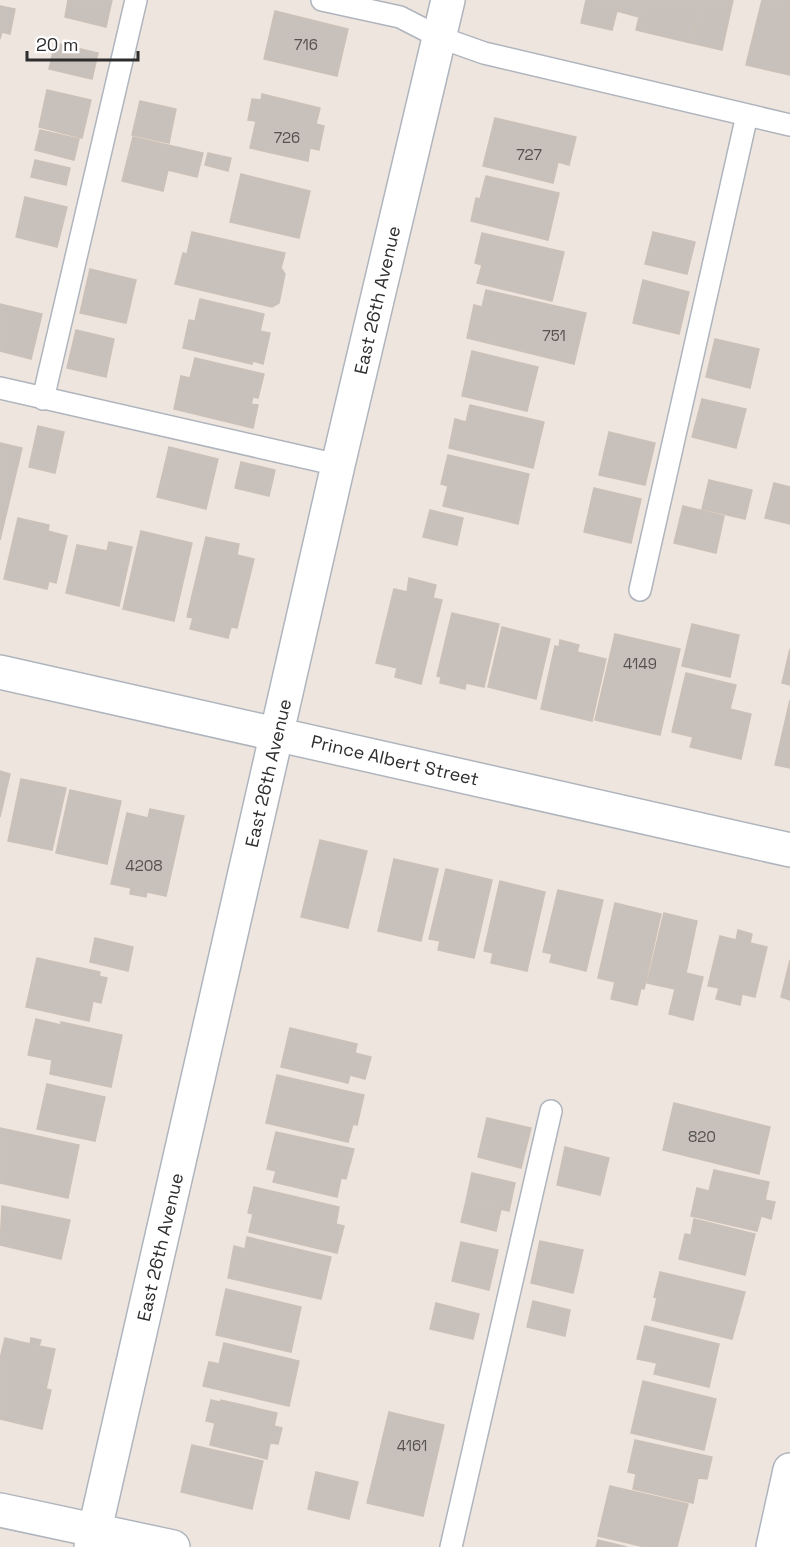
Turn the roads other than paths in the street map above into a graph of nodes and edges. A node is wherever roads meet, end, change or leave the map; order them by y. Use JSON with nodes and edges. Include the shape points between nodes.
{"nodes":[{"id":1,"x":136,"y":0,"type":"edge"},
{"id":2,"x":322,"y":0,"type":"edge"},
{"id":3,"x":448,"y":0,"type":"edge"},
{"id":4,"x":439,"y":37,"type":"junction"},
{"id":5,"x":747,"y":115,"type":"junction"},
{"id":6,"x":790,"y":125,"type":"edge"},
{"id":7,"x":0,"y":388,"type":"edge"},
{"id":8,"x":43,"y":399,"type":"junction"},
{"id":9,"x":338,"y":465,"type":"junction"},
{"id":10,"x":640,"y":590,"type":"dead end"},
{"id":11,"x":0,"y":672,"type":"edge"},
{"id":12,"x":277,"y":734,"type":"junction"},
{"id":13,"x":790,"y":850,"type":"edge"},
{"id":14,"x":551,"y":1111,"type":"dead end"},
{"id":15,"x":790,"y":1470,"type":"edge"},
{"id":16,"x":0,"y":1509,"type":"edge"},
{"id":17,"x":93,"y":1538,"type":"edge"},
{"id":18,"x":173,"y":1547,"type":"edge"},
{"id":19,"x":452,"y":1547,"type":"edge"},
{"id":20,"x":773,"y":1547,"type":"edge"}],
"edges":[{"from":1,"to":8,"type":"lane"},
{"from":2,"to":4,"type":"lane","via":[[400,17]]},
{"from":3,"to":4,"type":"street","name":"East 26th Avenue"},
{"from":4,"to":5,"type":"lane","via":[[484,53]]},
{"from":4,"to":9,"type":"street","name":"East 26th Avenue"},
{"from":5,"to":6,"type":"lane"},
{"from":5,"to":10,"type":"lane"},
{"from":7,"to":8,"type":"lane"},
{"from":8,"to":9,"type":"lane"},
{"from":9,"to":12,"type":"street","name":"East 26th Avenue"},
{"from":11,"to":12,"type":"street","name":"Prince Albert Street"},
{"from":12,"to":13,"type":"street","name":"Prince Albert Street"},
{"from":12,"to":17,"type":"street","name":"East 26th Avenue"},
{"from":14,"to":19,"type":"lane"},
{"from":15,"to":20,"type":"street"},
{"from":16,"to":17,"type":"street"},
{"from":17,"to":18,"type":"street"}]}
